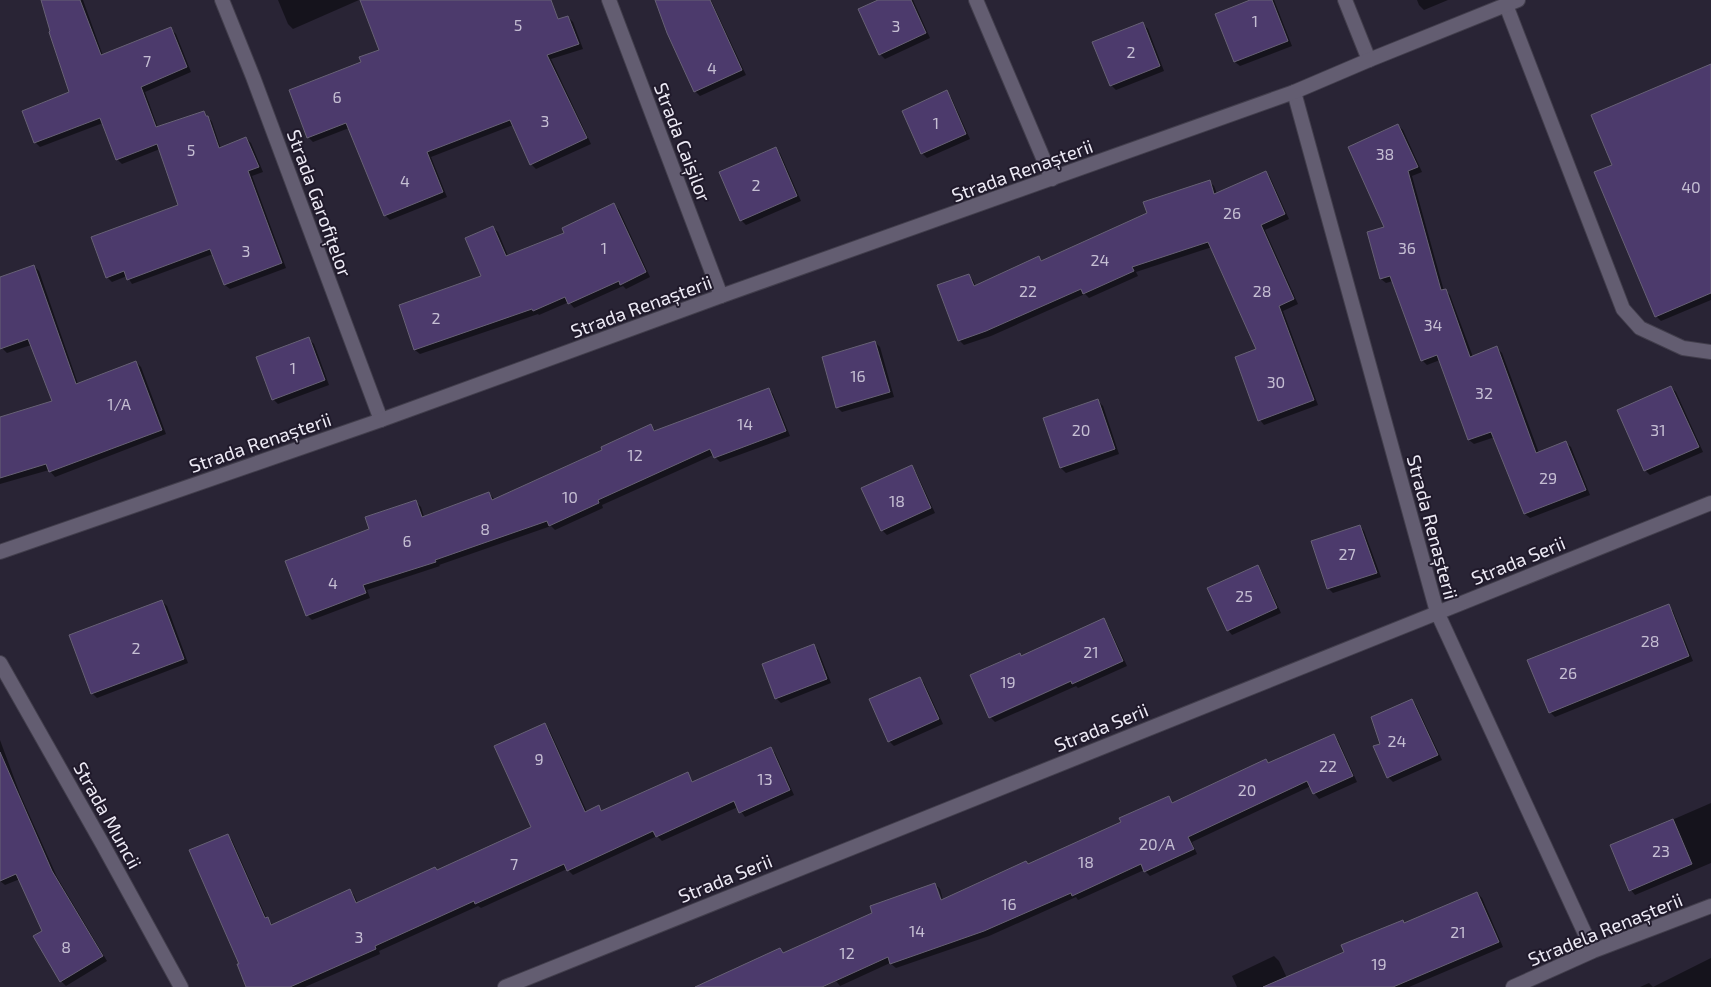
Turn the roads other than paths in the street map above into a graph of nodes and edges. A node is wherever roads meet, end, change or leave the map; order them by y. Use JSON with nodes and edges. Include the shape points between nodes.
{"nodes":[{"id":1,"x":222,"y":0,"type":"edge"},
{"id":2,"x":609,"y":0,"type":"edge"},
{"id":3,"x":976,"y":0,"type":"edge"},
{"id":4,"x":1345,"y":0,"type":"edge"},
{"id":5,"x":1512,"y":2,"type":"edge"},
{"id":6,"x":1369,"y":60,"type":"junction"},
{"id":7,"x":1294,"y":92,"type":"junction"},
{"id":8,"x":1052,"y":179,"type":"junction"},
{"id":9,"x":721,"y":296,"type":"junction"},
{"id":10,"x":1711,"y":352,"type":"edge"},
{"id":11,"x":381,"y":420,"type":"junction"},
{"id":12,"x":1711,"y":503,"type":"edge"},
{"id":13,"x":0,"y":552,"type":"edge"},
{"id":14,"x":1437,"y":612,"type":"junction"},
{"id":15,"x":0,"y":663,"type":"edge"},
{"id":16,"x":1711,"y":906,"type":"edge"},
{"id":17,"x":1592,"y":951,"type":"junction"},
{"id":18,"x":181,"y":987,"type":"edge"},
{"id":19,"x":505,"y":987,"type":"edge"},
{"id":20,"x":1513,"y":987,"type":"edge"}],
"edges":[{"from":1,"to":11,"type":"street","name":"Strada Garofițelor","via":[[254,77]]},
{"from":2,"to":9,"type":"street","name":"Strada Caișilor"},
{"from":3,"to":8,"type":"street"},
{"from":4,"to":6,"type":"street"},
{"from":5,"to":6,"type":"street","name":"Strada Renașterii"},
{"from":5,"to":10,"type":"street","via":[[1623,309],[1640,328],[1683,348]]},
{"from":6,"to":7,"type":"street","name":"Strada Renașterii"},
{"from":7,"to":8,"type":"street","name":"Strada Renașterii"},
{"from":7,"to":14,"type":"street","name":"Strada Renașterii"},
{"from":8,"to":9,"type":"street","name":"Strada Renașterii"},
{"from":9,"to":11,"type":"street","name":"Strada Renașterii"},
{"from":11,"to":13,"type":"street","name":"Strada Renașterii"},
{"from":12,"to":14,"type":"street","name":"Strada Serii"},
{"from":14,"to":17,"type":"street","name":"Strada Renașterii"},
{"from":14,"to":19,"type":"street","name":"Strada Serii"},
{"from":15,"to":18,"type":"street","name":"Strada Muncii"},
{"from":16,"to":17,"type":"street","name":"Stradela Renașterii"},
{"from":17,"to":20,"type":"street","name":"Stradela Renașterii"}]}
